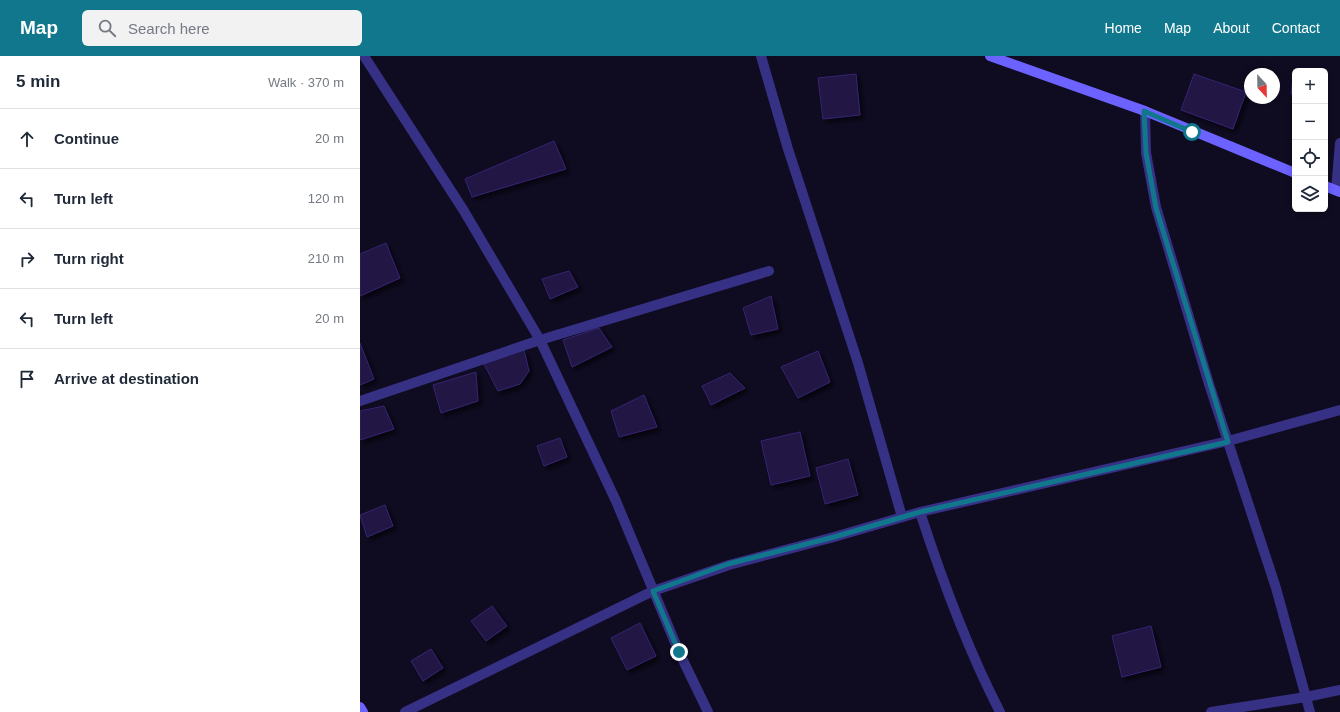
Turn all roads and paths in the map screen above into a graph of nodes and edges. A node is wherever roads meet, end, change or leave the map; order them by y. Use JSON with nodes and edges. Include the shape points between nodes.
{"nodes":[{"id":1,"x":364,"y":56,"type":"edge"},
{"id":2,"x":761,"y":56,"type":"edge"},
{"id":3,"x":990,"y":56,"type":"edge"},
{"id":4,"x":1144,"y":111,"type":"junction"},
{"id":5,"x":1340,"y":143,"type":"edge"},
{"id":6,"x":1292,"y":172,"type":"edge"},
{"id":7,"x":1328,"y":187,"type":"edge"},
{"id":8,"x":1338,"y":191,"type":"edge"},
{"id":9,"x":769,"y":271,"type":"dead end"},
{"id":10,"x":540,"y":340,"type":"junction"},
{"id":11,"x":360,"y":401,"type":"edge"},
{"id":12,"x":1340,"y":410,"type":"edge"},
{"id":13,"x":1228,"y":442,"type":"junction"},
{"id":14,"x":920,"y":512,"type":"junction"},
{"id":15,"x":902,"y":517,"type":"junction"},
{"id":16,"x":653,"y":591,"type":"junction"},
{"id":17,"x":1340,"y":690,"type":"edge"},
{"id":18,"x":1306,"y":698,"type":"junction"},
{"id":19,"x":360,"y":707,"type":"edge"},
{"id":20,"x":363,"y":712,"type":"edge"},
{"id":21,"x":405,"y":712,"type":"edge"},
{"id":22,"x":708,"y":712,"type":"edge"},
{"id":23,"x":1000,"y":712,"type":"edge"},
{"id":24,"x":1211,"y":712,"type":"edge"},
{"id":25,"x":1310,"y":712,"type":"edge"}],
"edges":[{"from":1,"to":10,"type":"street","via":[[464,211]]},
{"from":2,"to":15,"type":"street","via":[[790,157],[858,363]]},
{"from":3,"to":4,"type":"street"},
{"from":4,"to":6,"type":"street"},
{"from":4,"to":13,"type":"street","via":[[1147,159],[1156,208]]},
{"from":5,"to":8,"type":"street"},
{"from":7,"to":8,"type":"street"},
{"from":9,"to":10,"type":"street"},
{"from":10,"to":11,"type":"street"},
{"from":10,"to":16,"type":"street","via":[[613,495]]},
{"from":12,"to":13,"type":"street"},
{"from":13,"to":14,"type":"street"},
{"from":13,"to":18,"type":"street","via":[[1276,588]]},
{"from":14,"to":15,"type":"street"},
{"from":14,"to":23,"type":"street","via":[[951,604]]},
{"from":15,"to":16,"type":"street","via":[[728,564]]},
{"from":16,"to":21,"type":"street"},
{"from":16,"to":22,"type":"street"},
{"from":17,"to":18,"type":"street"},
{"from":18,"to":24,"type":"street"},
{"from":18,"to":25,"type":"street"},
{"from":19,"to":20,"type":"street"}]}
